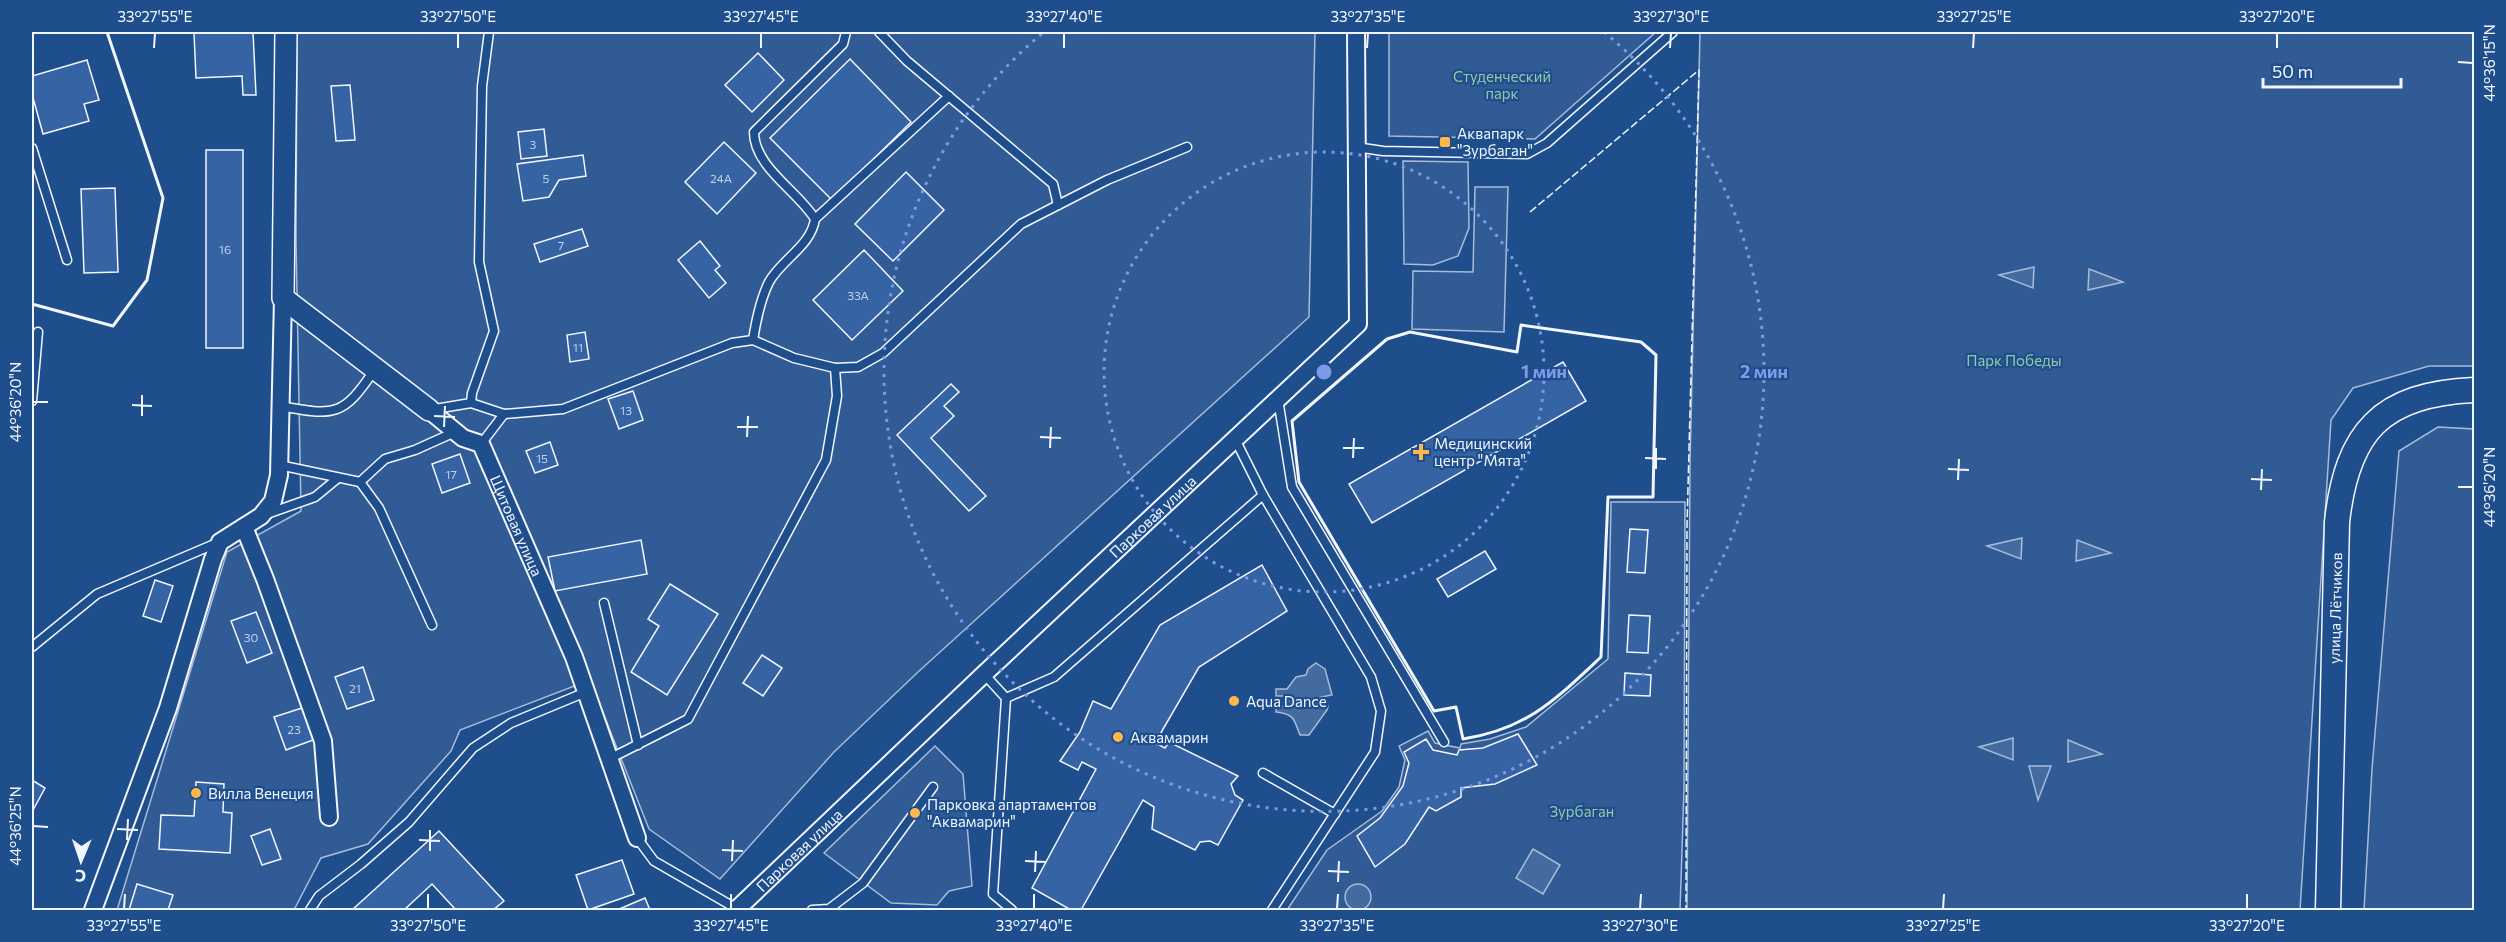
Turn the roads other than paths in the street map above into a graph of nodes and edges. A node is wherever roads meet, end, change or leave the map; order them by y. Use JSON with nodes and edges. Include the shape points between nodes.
{"nodes":[{"id":1,"x":286,"y":32,"type":"edge"},
{"id":2,"x":489,"y":32,"type":"edge"},
{"id":3,"x":846,"y":32,"type":"edge"},
{"id":4,"x":879,"y":32,"type":"edge"},
{"id":5,"x":1356,"y":32,"type":"edge"},
{"id":6,"x":1672,"y":32,"type":"edge"},
{"id":7,"x":949,"y":96,"type":"junction"},
{"id":8,"x":1187,"y":147,"type":"dead end"},
{"id":9,"x":1356,"y":147,"type":"junction"},
{"id":10,"x":32,"y":148,"type":"edge"},
{"id":11,"x":1058,"y":205,"type":"junction"},
{"id":12,"x":816,"y":219,"type":"junction"},
{"id":13,"x":67,"y":260,"type":"dead end"},
{"id":14,"x":284,"y":298,"type":"junction"},
{"id":15,"x":38,"y":332,"type":"dead end"},
{"id":16,"x":753,"y":340,"type":"junction"},
{"id":17,"x":835,"y":368,"type":"junction"},
{"id":18,"x":376,"y":369,"type":"junction"},
{"id":19,"x":2475,"y":390,"type":"edge"},
{"id":20,"x":1278,"y":399,"type":"junction"},
{"id":21,"x":32,"y":401,"type":"edge"},
{"id":22,"x":471,"y":403,"type":"junction"},
{"id":23,"x":280,"y":406,"type":"junction"},
{"id":24,"x":429,"y":410,"type":"junction"},
{"id":25,"x":504,"y":414,"type":"junction"},
{"id":26,"x":455,"y":432,"type":"junction"},
{"id":27,"x":1235,"y":440,"type":"junction"},
{"id":28,"x":481,"y":444,"type":"junction"},
{"id":29,"x":279,"y":465,"type":"junction"},
{"id":30,"x":338,"y":478,"type":"junction"},
{"id":31,"x":360,"y":482,"type":"junction"},
{"id":32,"x":1263,"y":495,"type":"junction"},
{"id":33,"x":261,"y":516,"type":"junction"},
{"id":34,"x":244,"y":527,"type":"junction"},
{"id":35,"x":220,"y":542,"type":"junction"},
{"id":36,"x":604,"y":603,"type":"dead end"},
{"id":37,"x":432,"y":625,"type":"dead end"},
{"id":38,"x":32,"y":647,"type":"edge"},
{"id":39,"x":984,"y":674,"type":"junction"},
{"id":40,"x":586,"y":692,"type":"junction"},
{"id":41,"x":1006,"y":698,"type":"junction"},
{"id":42,"x":1444,"y":742,"type":"dead end"},
{"id":43,"x":638,"y":745,"type":"junction"},
{"id":44,"x":609,"y":759,"type":"junction"},
{"id":45,"x":1263,"y":773,"type":"dead end"},
{"id":46,"x":933,"y":787,"type":"dead end"},
{"id":47,"x":1335,"y":814,"type":"junction"},
{"id":48,"x":329,"y":817,"type":"dead end"},
{"id":49,"x":636,"y":838,"type":"joint"},
{"id":50,"x":93,"y":910,"type":"edge"},
{"id":51,"x":310,"y":910,"type":"edge"},
{"id":52,"x":736,"y":910,"type":"edge"},
{"id":53,"x":745,"y":910,"type":"edge"},
{"id":54,"x":812,"y":910,"type":"edge"},
{"id":55,"x":1012,"y":910,"type":"edge"},
{"id":56,"x":1272,"y":910,"type":"edge"},
{"id":57,"x":2328,"y":910,"type":"edge"}],
"edges":[{"from":1,"to":14,"type":"street"},
{"from":2,"to":22,"type":"lane","via":[[482,86],[478,262],[494,331]]},
{"from":3,"to":12,"type":"lane","via":[[843,44],[754,132],[754,146],[763,159]]},
{"from":4,"to":7,"type":"lane"},
{"from":5,"to":9,"type":"street","name":"Парковая улица"},
{"from":6,"to":9,"type":"lane","via":[[1547,143],[1527,154]]},
{"from":7,"to":11,"type":"lane","via":[[1053,184]]},
{"from":7,"to":12,"type":"lane"},
{"from":8,"to":11,"type":"lane"},
{"from":9,"to":20,"type":"street","name":"Парковая улица","via":[[1358,324]]},
{"from":10,"to":13,"type":"lane"},
{"from":11,"to":17,"type":"lane","via":[[1020,224],[883,353],[858,367]]},
{"from":12,"to":16,"type":"lane","via":[[809,236],[769,282]]},
{"from":14,"to":18,"type":"street"},
{"from":14,"to":23,"type":"street"},
{"from":15,"to":21,"type":"lane"},
{"from":16,"to":17,"type":"lane","via":[[794,358]]},
{"from":16,"to":25,"type":"lane","via":[[732,343],[563,409]]},
{"from":17,"to":43,"type":"lane","via":[[837,396],[826,460],[688,719]]},
{"from":18,"to":23,"type":"lane","via":[[357,397],[339,409],[327,413]]},
{"from":18,"to":24,"type":"street"},
{"from":19,"to":57,"type":"main road","name":"улица Лётчиков","via":[[2424,396],[2388,412],[2373,424],[2347,466],[2337,522]]},
{"from":20,"to":27,"type":"street","name":"Парковая улица"},
{"from":20,"to":42,"type":"lane","via":[[1292,487]]},
{"from":22,"to":24,"type":"lane"},
{"from":22,"to":25,"type":"lane"},
{"from":23,"to":29,"type":"street"},
{"from":24,"to":26,"type":"street"},
{"from":25,"to":28,"type":"lane"},
{"from":26,"to":28,"type":"street"},
{"from":26,"to":31,"type":"lane","via":[[385,459]]},
{"from":27,"to":32,"type":"lane"},
{"from":27,"to":39,"type":"street","name":"Парковая улица"},
{"from":28,"to":40,"type":"street","name":"Щитовая улица"},
{"from":29,"to":30,"type":"lane"},
{"from":29,"to":33,"type":"street","via":[[273,501]]},
{"from":30,"to":31,"type":"lane"},
{"from":30,"to":33,"type":"lane","via":[[315,497]]},
{"from":31,"to":37,"type":"lane","via":[[379,508]]},
{"from":32,"to":41,"type":"lane","via":[[1054,677]]},
{"from":32,"to":47,"type":"lane","via":[[1371,677],[1381,711],[1375,752]]},
{"from":33,"to":34,"type":"street"},
{"from":34,"to":35,"type":"street"},
{"from":34,"to":48,"type":"street","via":[[323,741]]},
{"from":35,"to":38,"type":"lane","via":[[97,594]]},
{"from":35,"to":50,"type":"street","via":[[168,708]]},
{"from":36,"to":43,"type":"lane"},
{"from":39,"to":41,"type":"lane"},
{"from":39,"to":52,"type":"street","name":"Парковая улица"},
{"from":40,"to":44,"type":"street","name":"Щитовая улица"},
{"from":40,"to":51,"type":"lane","via":[[511,723],[473,748],[409,822],[319,896]]},
{"from":41,"to":55,"type":"lane","via":[[993,894]]},
{"from":43,"to":44,"type":"lane"},
{"from":44,"to":49,"type":"street","name":"Щитовая улица"},
{"from":45,"to":47,"type":"lane"},
{"from":46,"to":54,"type":"lane","via":[[863,883],[829,909]]},
{"from":47,"to":56,"type":"lane"},
{"from":49,"to":52,"type":"lane","via":[[654,861]]},
{"from":52,"to":53,"type":"lane"}]}
